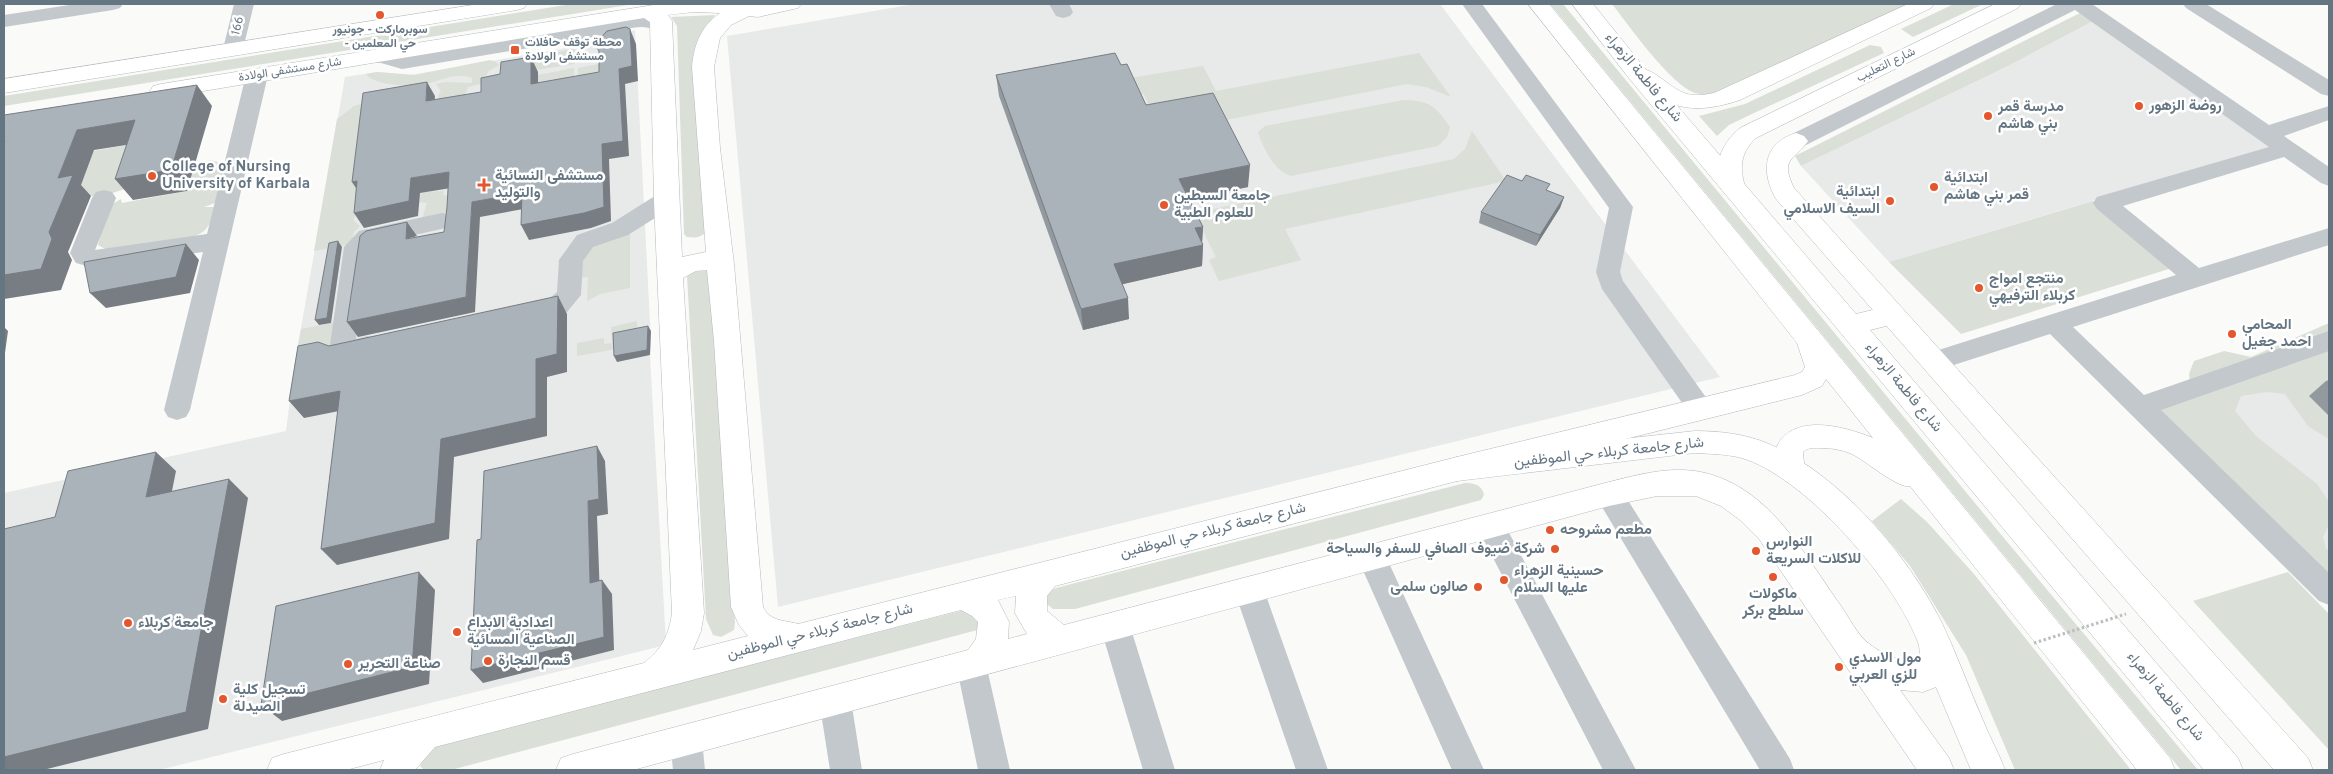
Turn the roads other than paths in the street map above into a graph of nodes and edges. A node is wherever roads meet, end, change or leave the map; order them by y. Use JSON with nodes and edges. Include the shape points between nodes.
{"nodes":[{"id":1,"x":113,"y":4,"type":"edge"},
{"id":2,"x":244,"y":4,"type":"edge"},
{"id":3,"x":509,"y":4,"type":"edge"},
{"id":4,"x":791,"y":4,"type":"edge"},
{"id":5,"x":1472,"y":4,"type":"edge"},
{"id":6,"x":1538,"y":4,"type":"edge"},
{"id":7,"x":1582,"y":4,"type":"edge"},
{"id":8,"x":1924,"y":4,"type":"edge"},
{"id":9,"x":2011,"y":4,"type":"edge"},
{"id":10,"x":2072,"y":4,"type":"edge"},
{"id":11,"x":2079,"y":4,"type":"edge"},
{"id":12,"x":2193,"y":4,"type":"edge"},
{"id":13,"x":729,"y":7,"type":"edge"},
{"id":14,"x":50,"y":9,"type":"edge"},
{"id":15,"x":653,"y":20,"type":"junction"},
{"id":16,"x":4,"y":21,"type":"edge"},
{"id":17,"x":1883,"y":23,"type":"junction"},
{"id":18,"x":1852,"y":38,"type":"junction"},
{"id":19,"x":1924,"y":46,"type":"junction"},
{"id":20,"x":233,"y":49,"type":"junction"},
{"id":21,"x":1891,"y":63,"type":"junction"},
{"id":22,"x":1636,"y":72,"type":"junction"},
{"id":23,"x":258,"y":75,"type":"junction"},
{"id":24,"x":7,"y":87,"type":"edge"},
{"id":25,"x":2329,"y":89,"type":"edge"},
{"id":26,"x":144,"y":94,"type":"edge"},
{"id":27,"x":2329,"y":113,"type":"edge"},
{"id":28,"x":2266,"y":134,"type":"junction"},
{"id":29,"x":1796,"y":140,"type":"joint"},
{"id":30,"x":2288,"y":149,"type":"junction"},
{"id":31,"x":2329,"y":178,"type":"edge"},
{"id":32,"x":1733,"y":186,"type":"junction"},
{"id":33,"x":104,"y":198,"type":"dead end"},
{"id":34,"x":666,"y":200,"type":"junction"},
{"id":35,"x":442,"y":222,"type":"dead end"},
{"id":36,"x":717,"y":231,"type":"junction"},
{"id":37,"x":668,"y":236,"type":"junction"},
{"id":38,"x":2329,"y":236,"type":"edge"},
{"id":39,"x":218,"y":241,"type":"junction"},
{"id":40,"x":720,"y":264,"type":"junction"},
{"id":41,"x":670,"y":275,"type":"junction"},
{"id":42,"x":2195,"y":278,"type":"junction"},
{"id":43,"x":1893,"y":315,"type":"junction"},
{"id":44,"x":502,"y":318,"type":"edge"},
{"id":45,"x":2054,"y":323,"type":"junction"},
{"id":46,"x":1850,"y":326,"type":"junction"},
{"id":47,"x":1806,"y":335,"type":"junction"},
{"id":48,"x":2329,"y":341,"type":"edge"},
{"id":49,"x":389,"y":342,"type":"edge"},
{"id":50,"x":1935,"y":361,"type":"junction"},
{"id":51,"x":2140,"y":407,"type":"junction"},
{"id":52,"x":178,"y":410,"type":"dead end"},
{"id":53,"x":1701,"y":410,"type":"junction"},
{"id":54,"x":1457,"y":468,"type":"junction"},
{"id":55,"x":1795,"y":473,"type":"junction"},
{"id":56,"x":1609,"y":494,"type":"junction"},
{"id":57,"x":1944,"y":505,"type":"junction"},
{"id":58,"x":1490,"y":525,"type":"junction"},
{"id":59,"x":1372,"y":557,"type":"junction"},
{"id":60,"x":1046,"y":574,"type":"junction"},
{"id":61,"x":1249,"y":590,"type":"junction"},
{"id":62,"x":2329,"y":592,"type":"edge"},
{"id":63,"x":960,"y":596,"type":"junction"},
{"id":64,"x":1115,"y":626,"type":"junction"},
{"id":65,"x":1930,"y":632,"type":"junction"},
{"id":66,"x":797,"y":637,"type":"junction"},
{"id":67,"x":1064,"y":639,"type":"junction"},
{"id":68,"x":1851,"y":647,"type":"junction"},
{"id":69,"x":975,"y":663,"type":"junction"},
{"id":70,"x":654,"y":674,"type":"junction"},
{"id":71,"x":835,"y":700,"type":"junction"},
{"id":72,"x":427,"y":733,"type":"junction"},
{"id":73,"x":687,"y":755,"type":"edge"},
{"id":74,"x":334,"y":765,"type":"edge"},
{"id":75,"x":284,"y":770,"type":"edge"},
{"id":76,"x":397,"y":770,"type":"edge"},
{"id":77,"x":573,"y":770,"type":"edge"},
{"id":78,"x":846,"y":770,"type":"edge"},
{"id":79,"x":994,"y":770,"type":"edge"},
{"id":80,"x":1159,"y":770,"type":"edge"},
{"id":81,"x":1312,"y":770,"type":"edge"},
{"id":82,"x":1468,"y":770,"type":"edge"},
{"id":83,"x":1620,"y":770,"type":"edge"},
{"id":84,"x":1778,"y":770,"type":"edge"},
{"id":85,"x":1937,"y":770,"type":"edge"},
{"id":86,"x":1988,"y":770,"type":"edge"},
{"id":87,"x":2158,"y":770,"type":"edge"},
{"id":88,"x":2226,"y":770,"type":"edge"},
{"id":89,"x":2296,"y":770,"type":"edge"}],
"edges":[{"from":1,"to":14,"type":"street"},
{"from":2,"to":20,"type":"street","name":"166"},
{"from":3,"to":20,"type":"main road"},
{"from":4,"to":13,"type":"main road","name":"شارع مستشفى الولادة","via":[[765,10]]},
{"from":5,"to":53,"type":"street","via":[[1621,207],[1608,272],[1611,283]]},
{"from":6,"to":47,"type":"main road"},
{"from":7,"to":22,"type":"main road","name":"شارع فاطمة الزهراء"},
{"from":8,"to":17,"type":"main road"},
{"from":9,"to":19,"type":"main road","name":"شارع التعليب"},
{"from":10,"to":29,"type":"street"},
{"from":11,"to":28,"type":"street"},
{"from":12,"to":25,"type":"street"},
{"from":13,"to":15,"type":"main road","name":"شارع مستشفى الولادة","via":[[694,6]]},
{"from":13,"to":36,"type":"main road","via":[[728,17],[714,30],[708,42],[703,62]]},
{"from":14,"to":16,"type":"street"},
{"from":15,"to":23,"type":"main road","name":"شارع مستشفى الولادة","via":[[366,57]]},
{"from":15,"to":34,"type":"main road"},
{"from":17,"to":18,"type":"main road"},
{"from":17,"to":19,"type":"main road","via":[[1881,33],[1893,43],[1907,48]]},
{"from":18,"to":21,"type":"main road","via":[[1870,38],[1887,46],[1894,56]]},
{"from":18,"to":22,"type":"main road","via":[[1714,101],[1683,101],[1666,95]]},
{"from":19,"to":21,"type":"main road","name":"شارع التعليب"},
{"from":20,"to":24,"type":"main road"},
{"from":21,"to":32,"type":"main road","name":"شارع التعليب","via":[[1743,137],[1732,151],[1729,168]]},
{"from":22,"to":32,"type":"main road","name":"شارع فاطمة الزهراء"},
{"from":23,"to":26,"type":"main road","name":"شارع مستشفى الولادة"},
{"from":23,"to":39,"type":"street"},
{"from":27,"to":28,"type":"street"},
{"from":28,"to":30,"type":"street"},
{"from":29,"to":43,"type":"main road","via":[[1778,159],[1776,175],[1782,188]]},
{"from":30,"to":31,"type":"street"},
{"from":30,"to":42,"type":"street","via":[[2105,203]]},
{"from":32,"to":46,"type":"main road","name":"شارع فاطمة الزهراء"},
{"from":33,"to":39,"type":"street","via":[[82,253],[85,257],[94,259]]},
{"from":34,"to":37,"type":"main road"},
{"from":34,"to":44,"type":"street","via":[[620,229],[585,241],[570,260],[570,295],[558,306]]},
{"from":35,"to":49,"type":"street","via":[[367,237],[356,247],[342,352]]},
{"from":36,"to":37,"type":"main road","via":[[686,243]]},
{"from":36,"to":40,"type":"main road"},
{"from":37,"to":41,"type":"main road"},
{"from":38,"to":42,"type":"street"},
{"from":39,"to":52,"type":"street"},
{"from":40,"to":41,"type":"main road","via":[[711,260],[688,262]]},
{"from":40,"to":66,"type":"main road","via":[[747,607],[750,617],[759,627]]},
{"from":41,"to":70,"type":"main road","via":[[688,613],[679,650]]},
{"from":42,"to":45,"type":"street"},
{"from":43,"to":46,"type":"main road"},
{"from":43,"to":50,"type":"main road"},
{"from":45,"to":50,"type":"street"},
{"from":45,"to":51,"type":"street"},
{"from":46,"to":88,"type":"main road","name":"شارع فاطمة الزهراء"},
{"from":47,"to":53,"type":"main road","via":[[1819,361],[1818,371],[1812,379]]},
{"from":47,"to":57,"type":"main road"},
{"from":48,"to":51,"type":"street"},
{"from":50,"to":89,"type":"main road"},
{"from":51,"to":62,"type":"street"},
{"from":53,"to":54,"type":"main road"},
{"from":54,"to":55,"type":"main road","name":"شارع جامعة كربلاء حي الموظفين","via":[[1696,442],[1747,448]]},
{"from":54,"to":60,"type":"main road","name":"شارع جامعة كربلاء حي الموظفين"},
{"from":55,"to":57,"type":"main road","via":[[1788,455],[1795,442],[1808,437],[1836,437],[1872,450]]},
{"from":55,"to":65,"type":"main road","name":"شارع جامعة كربلاء حي الموظفين","via":[[1825,497],[1881,554],[1906,589]]},
{"from":56,"to":58,"type":"main road"},
{"from":56,"to":68,"type":"main road","via":[[1667,482],[1698,483],[1721,491],[1770,530]]},
{"from":56,"to":84,"type":"street"},
{"from":57,"to":87,"type":"main road"},
{"from":58,"to":59,"type":"main road"},
{"from":58,"to":83,"type":"street"},
{"from":59,"to":61,"type":"main road"},
{"from":59,"to":82,"type":"street"},
{"from":60,"to":63,"type":"main road","name":"شارع جامعة كربلاء حي الموظفين"},
{"from":60,"to":67,"type":"main road","via":[[1036,583],[1031,594],[1031,612],[1040,628]]},
{"from":61,"to":64,"type":"main road"},
{"from":61,"to":81,"type":"street"},
{"from":63,"to":66,"type":"main road","name":"شارع جامعة كربلاء حي الموظفين"},
{"from":63,"to":69,"type":"main road","via":[[984,606],[992,615],[995,627],[991,646]]},
{"from":64,"to":67,"type":"main road"},
{"from":64,"to":80,"type":"street"},
{"from":65,"to":68,"type":"main road","via":[[1937,662],[1930,674],[1922,677],[1911,678],[1885,670]]},
{"from":65,"to":86,"type":"main road","name":"شارع جامعة كربلاء حي الموظفين","via":[[1976,748]]},
{"from":66,"to":70,"type":"main road","name":"شارع جامعة كربلاء حي الموظفين"},
{"from":67,"to":69,"type":"main road"},
{"from":68,"to":85,"type":"main road"},
{"from":69,"to":71,"type":"main road"},
{"from":69,"to":79,"type":"street"},
{"from":70,"to":72,"type":"main road","name":"شارع جامعة كربلاء حي الموظفين"},
{"from":71,"to":73,"type":"main road"},
{"from":71,"to":78,"type":"street"},
{"from":72,"to":74,"type":"main road","name":"شارع جامعة كربلاء حي الموظفين"},
{"from":72,"to":76,"type":"main road","via":[[414,743]]},
{"from":73,"to":77,"type":"main road"},
{"from":74,"to":75,"type":"main road","name":"شارع جامعة كربلاء حي الموظفين"}]}
